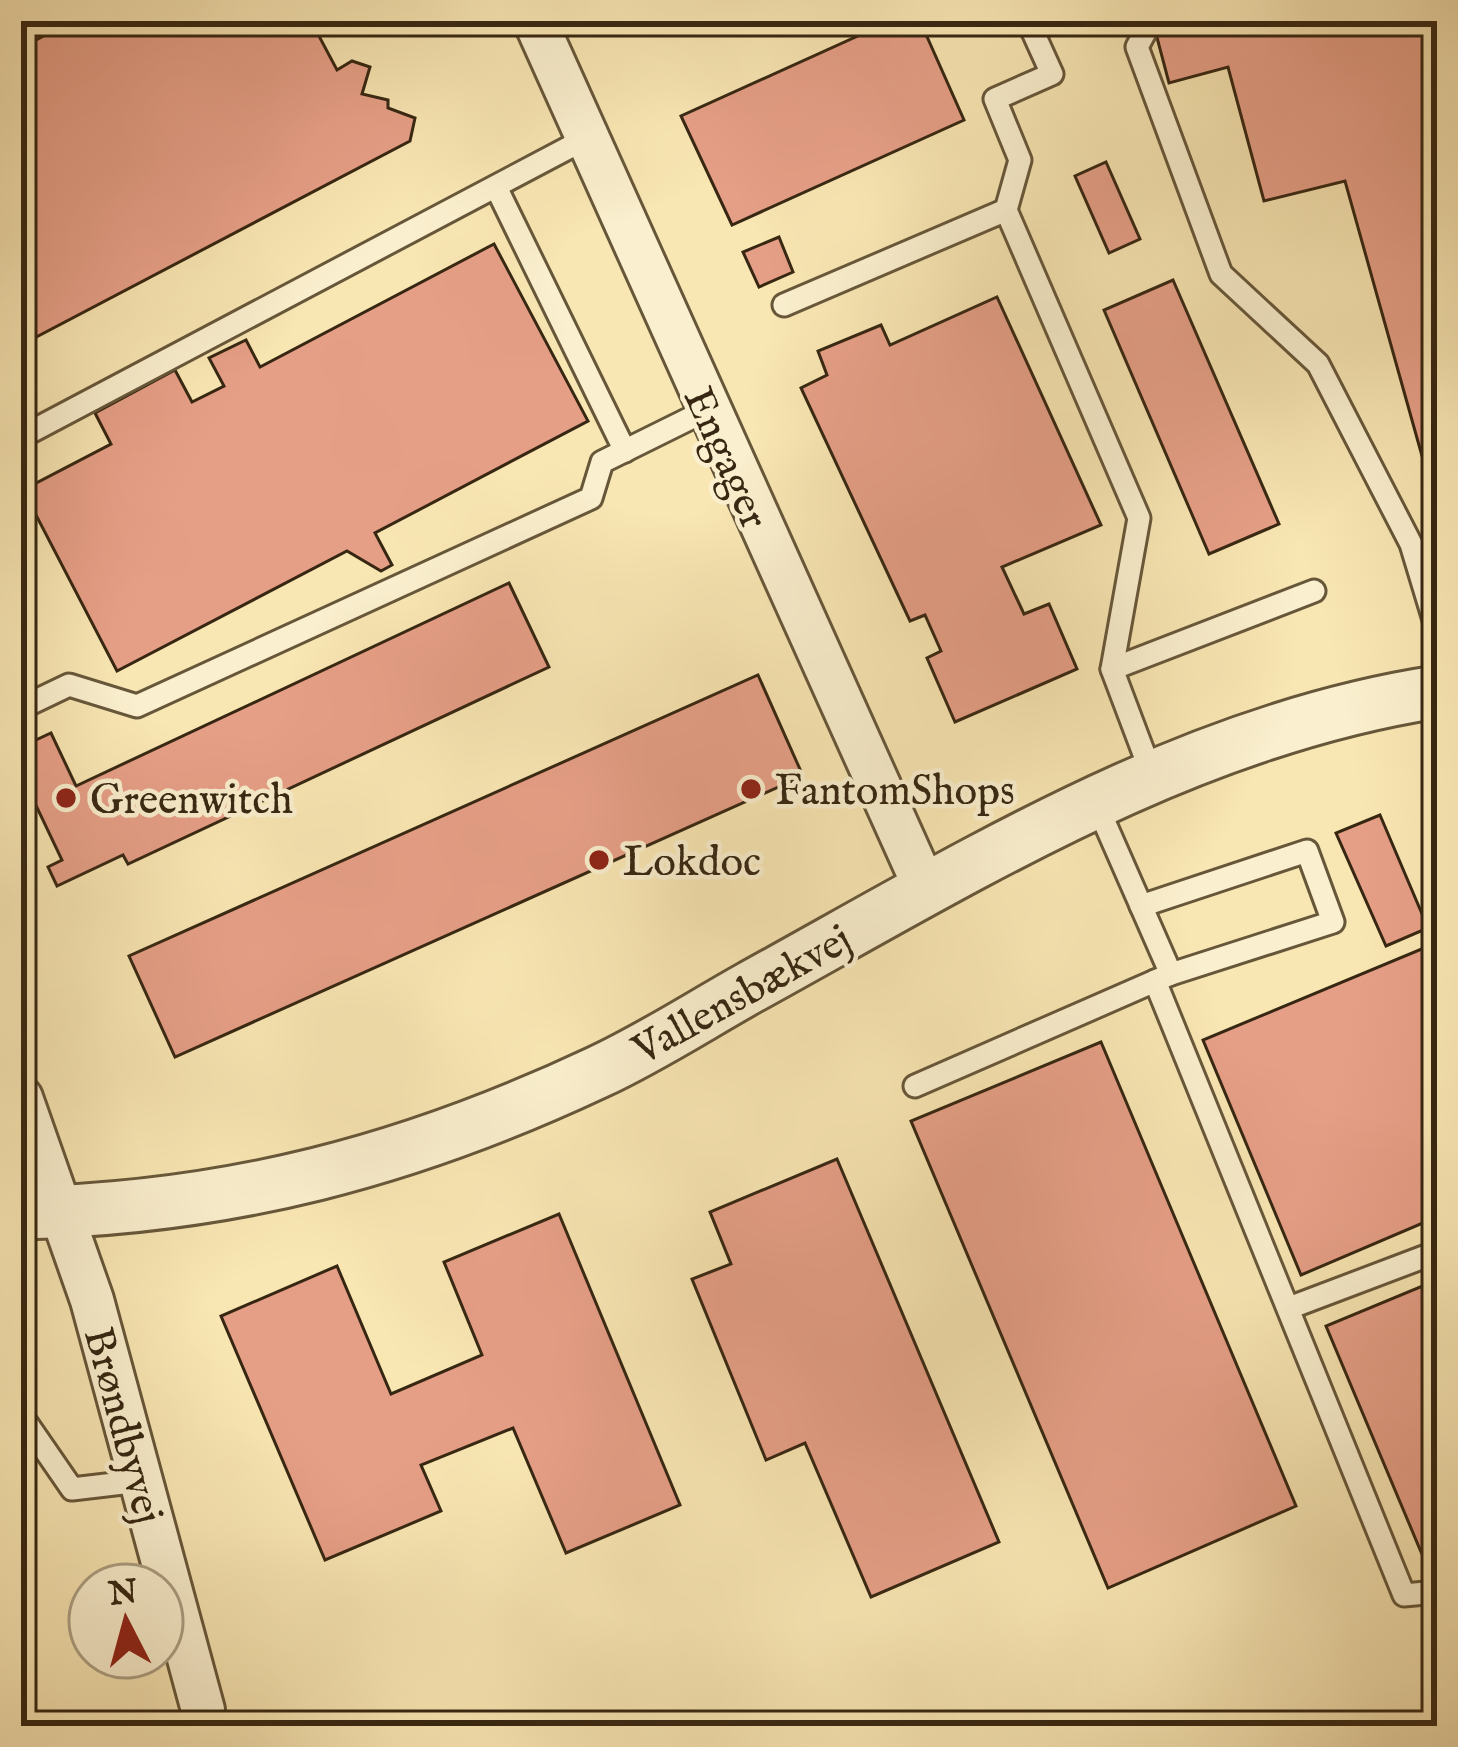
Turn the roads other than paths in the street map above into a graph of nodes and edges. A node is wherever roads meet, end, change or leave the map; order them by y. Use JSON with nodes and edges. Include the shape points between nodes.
{"nodes":[{"id":1,"x":535,"y":21,"type":"edge"},
{"id":2,"x":1028,"y":21,"type":"edge"},
{"id":3,"x":1151,"y":21,"type":"edge"},
{"id":4,"x":587,"y":139,"type":"junction"},
{"id":5,"x":496,"y":187,"type":"junction"},
{"id":6,"x":1006,"y":210,"type":"junction"},
{"id":7,"x":784,"y":305,"type":"dead end"},
{"id":8,"x":707,"y":410,"type":"junction"},
{"id":9,"x":21,"y":437,"type":"edge"},
{"id":10,"x":625,"y":451,"type":"junction"},
{"id":11,"x":1432,"y":586,"type":"edge"},
{"id":12,"x":1314,"y":591,"type":"dead end"},
{"id":13,"x":1437,"y":630,"type":"edge"},
{"id":14,"x":1112,"y":669,"type":"junction"},
{"id":15,"x":1437,"y":692,"type":"edge"},
{"id":16,"x":21,"y":708,"type":"edge"},
{"id":17,"x":1152,"y":775,"type":"junction"},
{"id":18,"x":1096,"y":803,"type":"junction"},
{"id":19,"x":926,"y":890,"type":"junction"},
{"id":20,"x":1141,"y":905,"type":"junction"},
{"id":21,"x":1163,"y":977,"type":"junction"},
{"id":22,"x":915,"y":1086,"type":"dead end"},
{"id":23,"x":21,"y":1098,"type":"edge"},
{"id":24,"x":42,"y":1212,"type":"edge"},
{"id":25,"x":1437,"y":1252,"type":"edge"},
{"id":26,"x":1289,"y":1308,"type":"junction"},
{"id":27,"x":21,"y":1415,"type":"edge"},
{"id":28,"x":140,"y":1481,"type":"junction"},
{"id":29,"x":1437,"y":1592,"type":"edge"},
{"id":30,"x":203,"y":1710,"type":"dead end"}],
"edges":[{"from":1,"to":4,"type":"street","name":"Engager"},
{"from":2,"to":6,"type":"lane","via":[[1052,74],[994,99],[1020,160]]},
{"from":3,"to":11,"type":"lane","via":[[1137,47],[1221,274],[1318,364]]},
{"from":4,"to":5,"type":"lane"},
{"from":4,"to":8,"type":"street","name":"Engager"},
{"from":5,"to":9,"type":"lane"},
{"from":5,"to":10,"type":"lane"},
{"from":6,"to":7,"type":"lane"},
{"from":6,"to":14,"type":"lane","via":[[1138,518]]},
{"from":8,"to":10,"type":"lane"},
{"from":8,"to":19,"type":"street","name":"Engager"},
{"from":10,"to":16,"type":"lane","via":[[602,462],[591,498],[137,706],[69,685]]},
{"from":11,"to":13,"type":"lane"},
{"from":12,"to":14,"type":"lane"},
{"from":14,"to":17,"type":"lane"},
{"from":15,"to":17,"type":"street","name":"Vallensbækvej","via":[[1252,736]]},
{"from":17,"to":18,"type":"street","name":"Vallensbækvej"},
{"from":18,"to":19,"type":"street","name":"Vallensbækvej"},
{"from":18,"to":20,"type":"lane"},
{"from":19,"to":24,"type":"street","name":"Vallensbækvej","via":[[602,1070],[445,1139],[262,1190]]},
{"from":20,"to":21,"type":"lane"},
{"from":20,"to":21,"type":"lane","via":[[1307,851],[1333,922]]},
{"from":21,"to":22,"type":"lane"},
{"from":21,"to":26,"type":"lane"},
{"from":23,"to":24,"type":"street","name":"Brøndbyvej"},
{"from":24,"to":28,"type":"street","name":"Brøndbyvej","via":[[92,1300]]},
{"from":25,"to":26,"type":"lane"},
{"from":26,"to":29,"type":"lane","via":[[1404,1594]]},
{"from":27,"to":28,"type":"lane","via":[[72,1489]]},
{"from":28,"to":30,"type":"street","name":"Brøndbyvej"}]}
